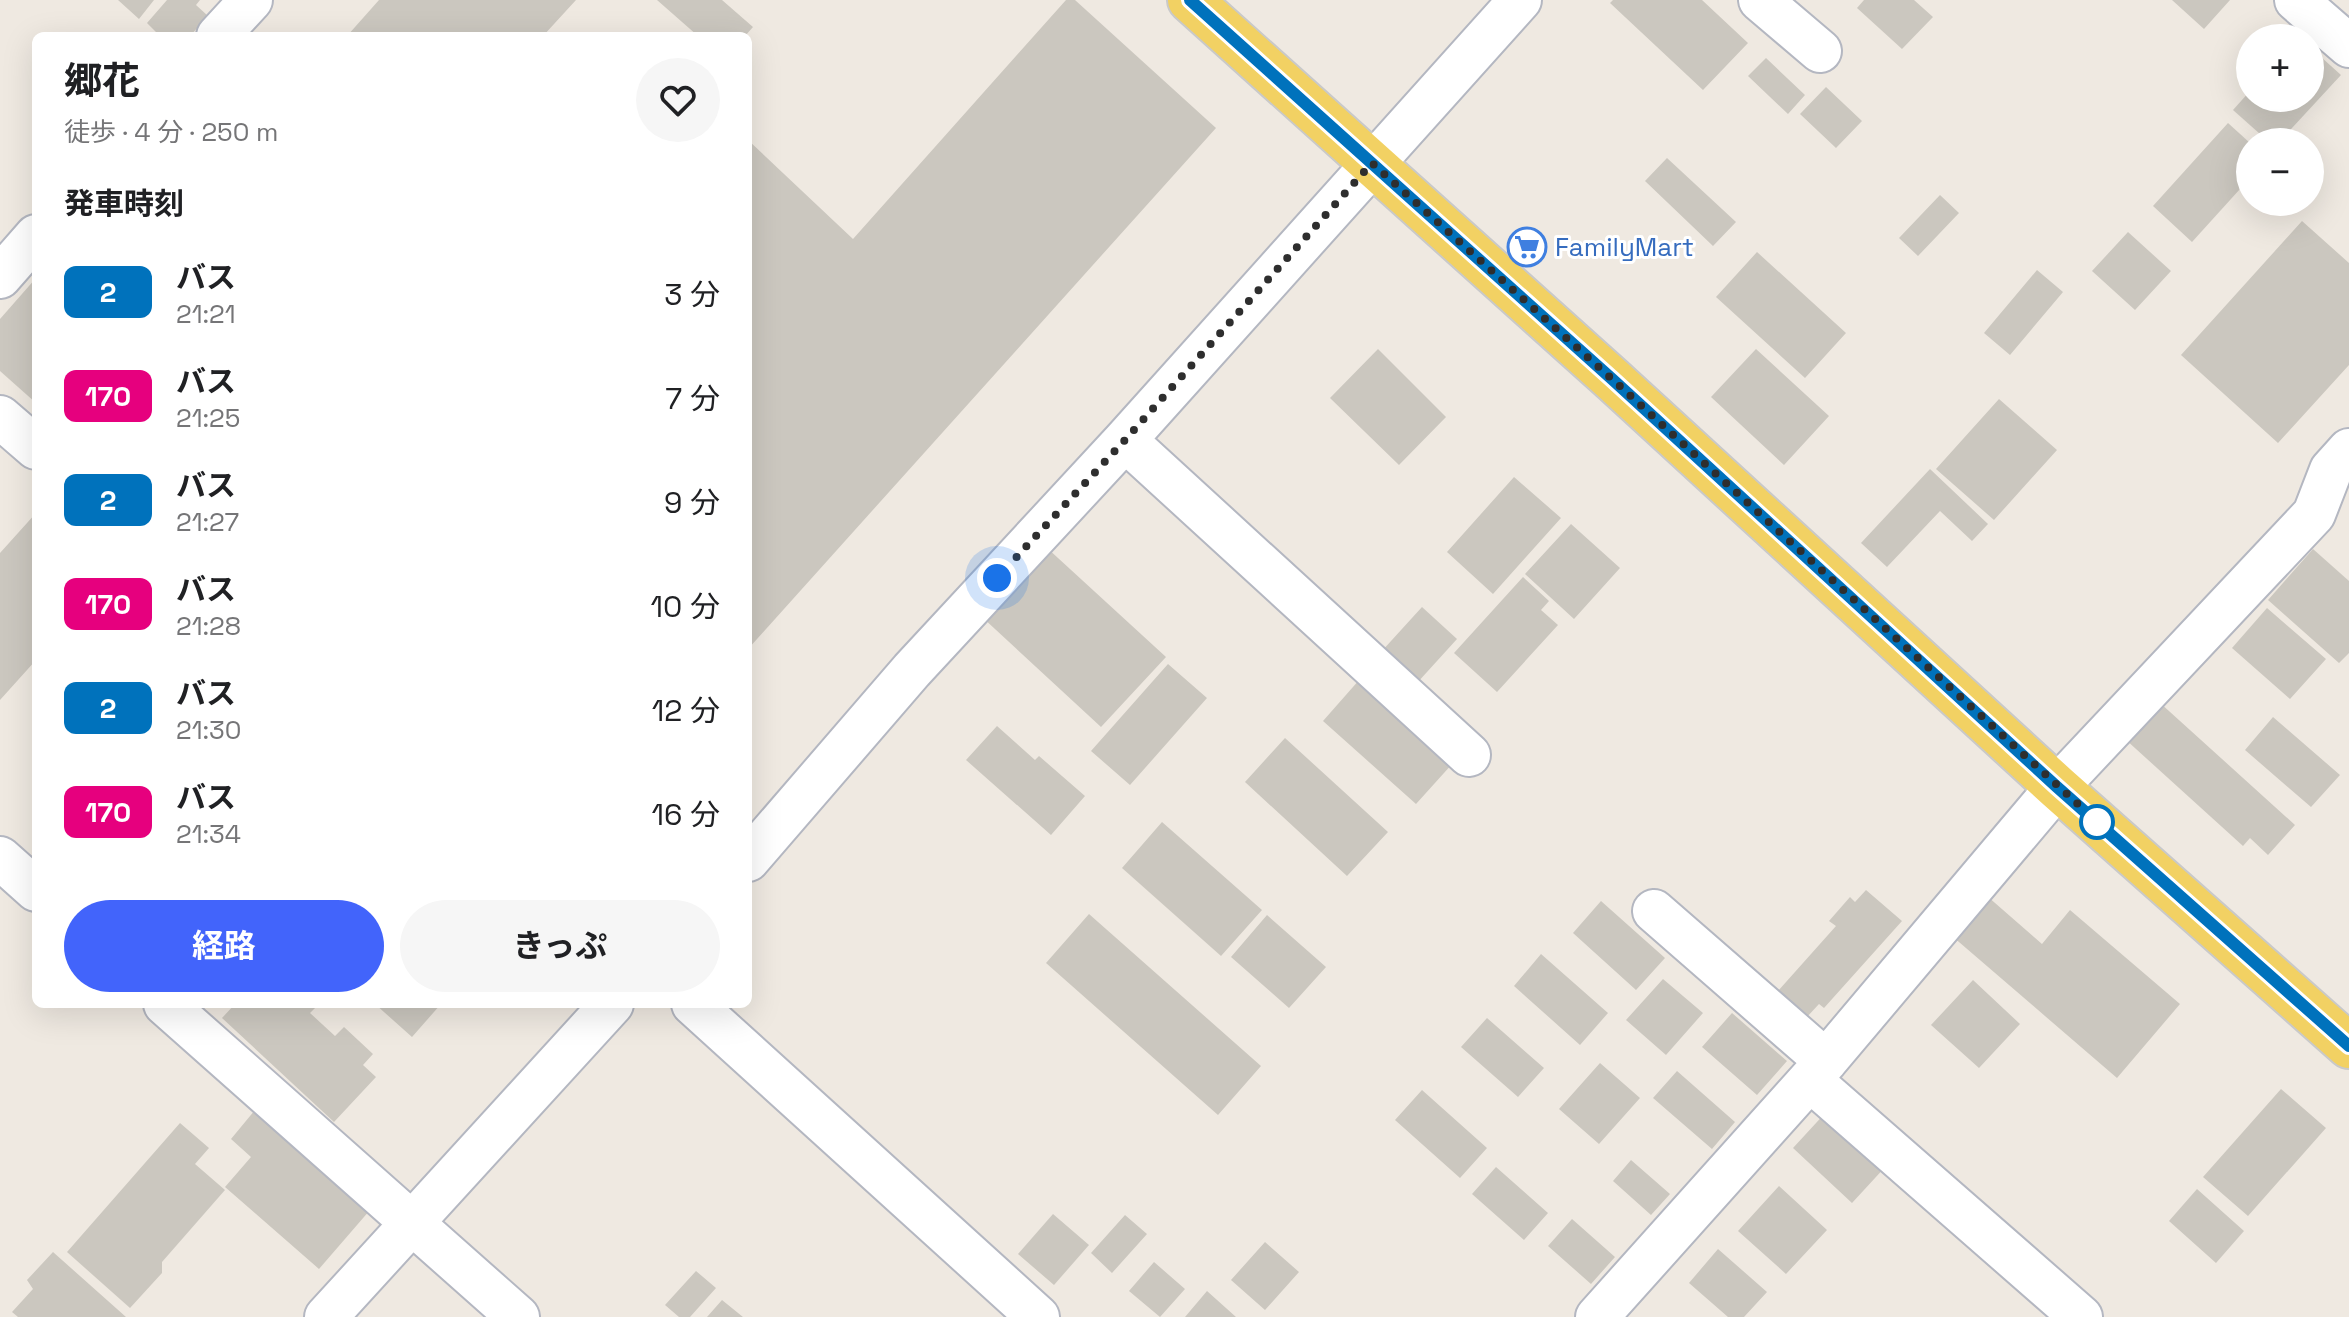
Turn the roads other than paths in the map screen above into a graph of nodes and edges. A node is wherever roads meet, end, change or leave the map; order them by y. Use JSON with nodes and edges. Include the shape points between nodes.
{"nodes":[{"id":1,"x":251,"y":0,"type":"edge"},
{"id":2,"x":1190,"y":0,"type":"edge"},
{"id":3,"x":1520,"y":0,"type":"edge"},
{"id":4,"x":1760,"y":0,"type":"edge"},
{"id":5,"x":222,"y":32,"type":"edge"},
{"id":6,"x":1820,"y":51,"type":"dead end"},
{"id":7,"x":1372,"y":163,"type":"junction"},
{"id":8,"x":32,"y":241,"type":"edge"},
{"id":9,"x":0,"y":277,"type":"edge"},
{"id":10,"x":0,"y":417,"type":"edge"},
{"id":11,"x":1125,"y":440,"type":"junction"},
{"id":12,"x":32,"y":445,"type":"edge"},
{"id":13,"x":2349,"y":450,"type":"edge"},
{"id":14,"x":1469,"y":755,"type":"dead end"},
{"id":15,"x":2057,"y":787,"type":"junction"},
{"id":16,"x":752,"y":855,"type":"edge"},
{"id":17,"x":0,"y":858,"type":"edge"},
{"id":18,"x":32,"y":886,"type":"edge"},
{"id":19,"x":1654,"y":911,"type":"dead end"},
{"id":20,"x":169,"y":1008,"type":"edge"},
{"id":21,"x":608,"y":1008,"type":"edge"},
{"id":22,"x":697,"y":1008,"type":"edge"},
{"id":23,"x":2349,"y":1046,"type":"edge"},
{"id":24,"x":1818,"y":1070,"type":"junction"},
{"id":25,"x":411,"y":1224,"type":"junction"},
{"id":26,"x":326,"y":1317,"type":"edge"},
{"id":27,"x":518,"y":1317,"type":"edge"},
{"id":28,"x":1038,"y":1317,"type":"edge"},
{"id":29,"x":1597,"y":1317,"type":"edge"},
{"id":30,"x":2081,"y":1317,"type":"edge"}],
"edges":[{"from":1,"to":5,"type":"street"},
{"from":2,"to":7,"type":"main road"},
{"from":3,"to":7,"type":"street"},
{"from":4,"to":6,"type":"street"},
{"from":7,"to":11,"type":"street"},
{"from":7,"to":15,"type":"main road"},
{"from":8,"to":9,"type":"street"},
{"from":10,"to":12,"type":"street"},
{"from":11,"to":14,"type":"street"},
{"from":11,"to":16,"type":"street","via":[[912,670]]},
{"from":13,"to":15,"type":"street","via":[[2331,470],[2314,514]]},
{"from":15,"to":23,"type":"main road"},
{"from":15,"to":24,"type":"street"},
{"from":17,"to":18,"type":"street"},
{"from":19,"to":24,"type":"street"},
{"from":20,"to":25,"type":"street"},
{"from":21,"to":25,"type":"street"},
{"from":22,"to":28,"type":"street"},
{"from":24,"to":29,"type":"street"},
{"from":24,"to":30,"type":"street"},
{"from":25,"to":26,"type":"street"},
{"from":25,"to":27,"type":"street"}]}
